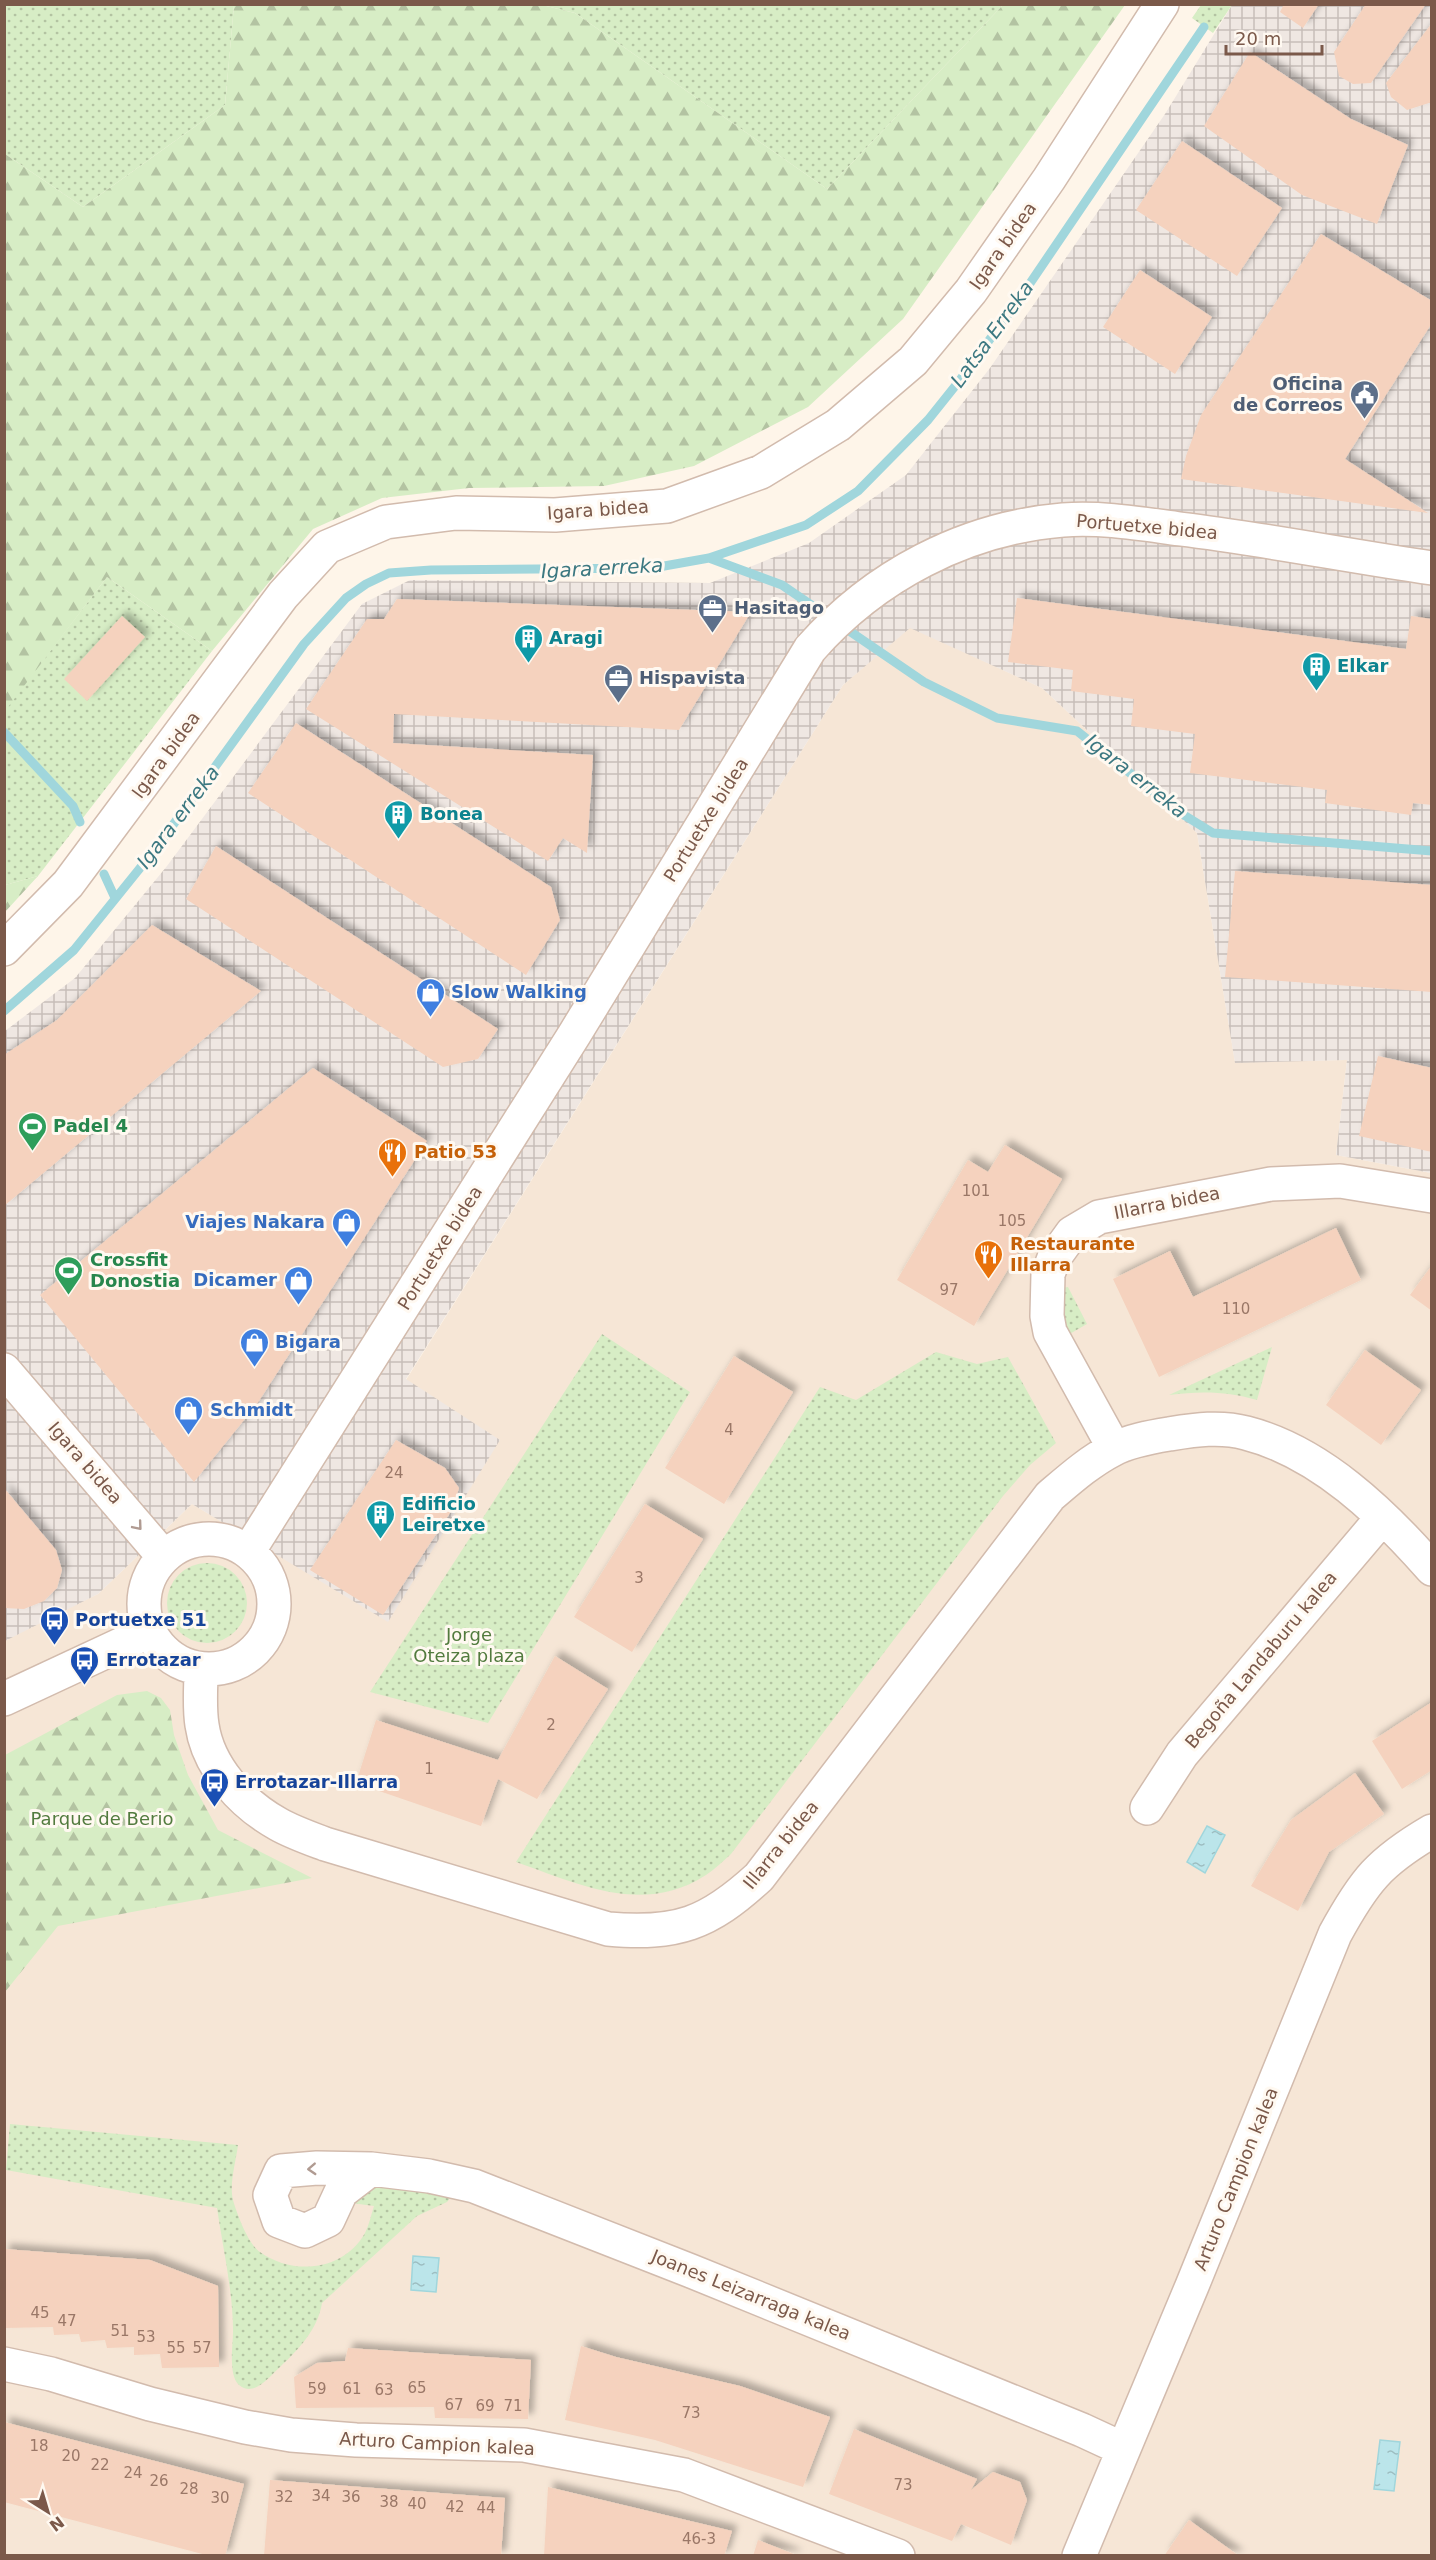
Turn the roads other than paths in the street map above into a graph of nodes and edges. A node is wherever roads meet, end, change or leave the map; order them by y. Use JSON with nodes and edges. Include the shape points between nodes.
{"nodes":[{"id":1,"x":1162,"y":4,"type":"edge"},
{"id":2,"x":1431,"y":568,"type":"edge"},
{"id":3,"x":4,"y":950,"type":"edge"},
{"id":4,"x":1431,"y":1196,"type":"edge"},
{"id":5,"x":4,"y":1370,"type":"edge"},
{"id":6,"x":1114,"y":1448,"type":"junction"},
{"id":7,"x":1382,"y":1518,"type":"junction"},
{"id":8,"x":248,"y":1552,"type":"junction"},
{"id":9,"x":164,"y":1557,"type":"junction"},
{"id":10,"x":1431,"y":1569,"type":"edge"},
{"id":11,"x":150,"y":1631,"type":"junction"},
{"id":12,"x":201,"y":1669,"type":"junction"},
{"id":13,"x":4,"y":1699,"type":"edge"},
{"id":14,"x":1147,"y":1808,"type":"dead end"},
{"id":15,"x":1431,"y":1831,"type":"edge"},
{"id":16,"x":371,"y":2169,"type":"dead end"},
{"id":17,"x":4,"y":2364,"type":"edge"},
{"id":18,"x":1123,"y":2449,"type":"junction"},
{"id":19,"x":898,"y":2556,"type":"edge"},
{"id":20,"x":1079,"y":2556,"type":"edge"}],
"edges":[{"from":1,"to":3,"type":"street","name":"Igara bidea","via":[[971,291],[913,361],[838,425],[761,472],[668,506],[555,515],[456,513],[386,522],[327,547],[283,595],[68,884]]},
{"from":2,"to":8,"type":"street","name":"Portuetxe bidea","via":[[1218,533],[1117,521],[1063,520],[1007,529],[956,545],[892,577],[857,602],[810,649],[574,1035]]},
{"from":4,"to":6,"type":"street","name":"Illarra bidea","via":[[1340,1180],[1271,1184],[1100,1216],[1072,1233],[1048,1274],[1050,1332]]},
{"from":5,"to":9,"type":"street","name":"Igara bidea","one_way":true},
{"from":6,"to":7,"type":"street","name":"Illarra bidea","via":[[1154,1436],[1205,1428],[1246,1433],[1291,1449],[1335,1478]]},
{"from":6,"to":12,"type":"street","name":"Illarra bidea","via":[[1050,1496],[759,1877],[711,1915],[682,1926],[644,1932],[608,1929],[325,1844],[279,1825],[256,1811],[231,1786],[212,1756],[202,1725]]},
{"from":7,"to":10,"type":"street","name":"Illarra bidea"},
{"from":7,"to":14,"type":"street","name":"Begoña Landaburu kalea","via":[[1182,1754]]},
{"from":8,"to":9,"type":"street","via":[[232,1543],[196,1540]]},
{"from":8,"to":12,"type":"street","via":[[263,1567],[273,1587],[275,1608],[270,1629],[259,1647],[243,1660],[223,1669]]},
{"from":9,"to":11,"type":"street","via":[[145,1592],[144,1611]]},
{"from":11,"to":12,"type":"street","via":[[162,1649],[180,1663]]},
{"from":11,"to":13,"type":"street"},
{"from":15,"to":18,"type":"street","name":"Arturo Campion kalea","via":[[1401,1849],[1374,1873],[1335,1934]]},
{"from":16,"to":18,"type":"street","name":"Joanes Leizarraga kalea","via":[[474,2186],[734,2288]]},
{"from":17,"to":19,"type":"street","name":"Arturo Campion kalea","via":[[150,2404],[280,2433],[356,2440],[524,2445],[684,2475]]},
{"from":18,"to":20,"type":"street","name":"Arturo Campion kalea"}]}
